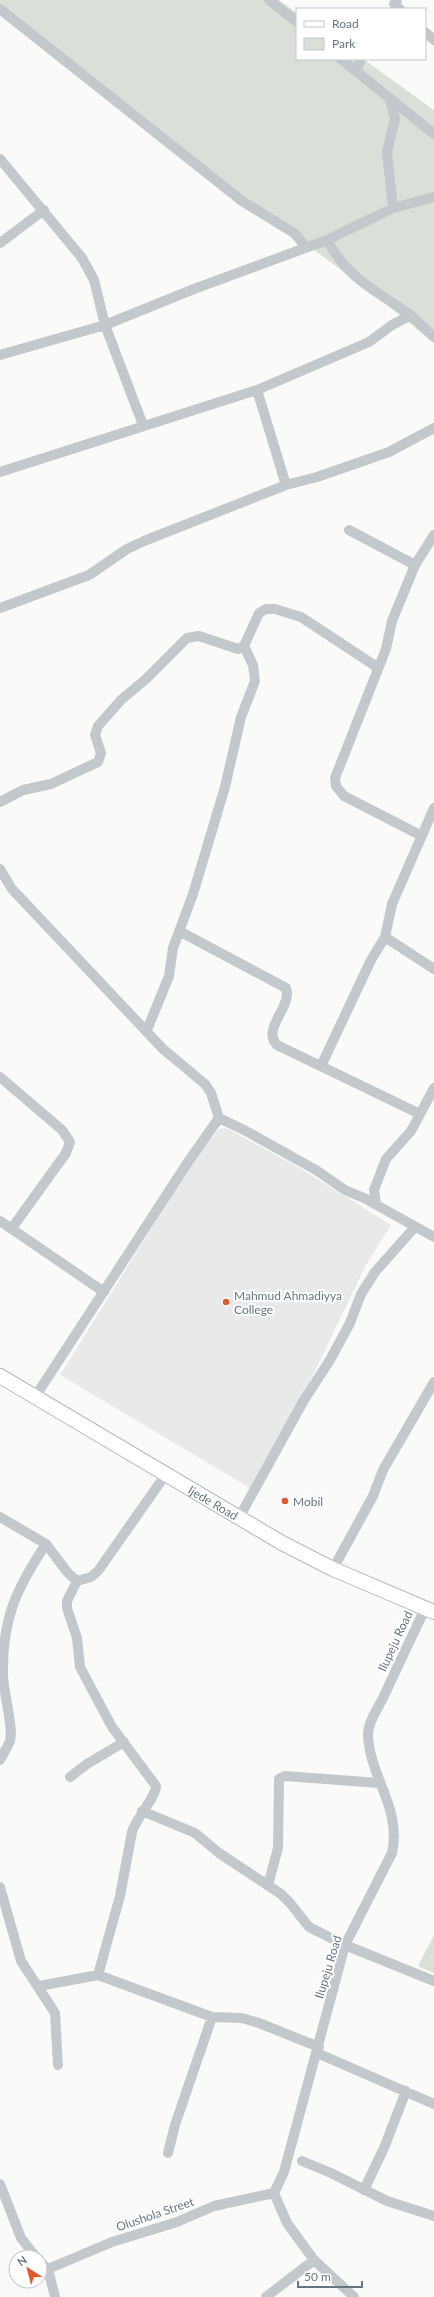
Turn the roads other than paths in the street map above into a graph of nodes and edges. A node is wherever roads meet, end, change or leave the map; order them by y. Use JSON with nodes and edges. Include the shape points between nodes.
{"nodes":[{"id":1,"x":269,"y":0,"type":"edge"},
{"id":2,"x":0,"y":9,"type":"edge"},
{"id":3,"x":296,"y":21,"type":"edge"},
{"id":4,"x":426,"y":33,"type":"edge"},
{"id":5,"x":434,"y":40,"type":"edge"},
{"id":6,"x":342,"y":60,"type":"edge"},
{"id":7,"x":361,"y":60,"type":"edge"},
{"id":8,"x":356,"y":71,"type":"junction"},
{"id":9,"x":390,"y":99,"type":"junction"},
{"id":10,"x":434,"y":134,"type":"edge"},
{"id":11,"x":0,"y":159,"type":"edge"},
{"id":12,"x":434,"y":197,"type":"edge"},
{"id":13,"x":392,"y":208,"type":"junction"},
{"id":14,"x":44,"y":210,"type":"junction"},
{"id":15,"x":327,"y":240,"type":"junction"},
{"id":16,"x":0,"y":243,"type":"edge"},
{"id":17,"x":306,"y":247,"type":"junction"},
{"id":18,"x":411,"y":315,"type":"junction"},
{"id":19,"x":104,"y":325,"type":"junction"},
{"id":20,"x":434,"y":337,"type":"edge"},
{"id":21,"x":0,"y":355,"type":"edge"},
{"id":22,"x":257,"y":390,"type":"junction"},
{"id":23,"x":143,"y":425,"type":"junction"},
{"id":24,"x":434,"y":428,"type":"edge"},
{"id":25,"x":0,"y":472,"type":"edge"},
{"id":26,"x":286,"y":485,"type":"junction"},
{"id":27,"x":349,"y":530,"type":"dead end"},
{"id":28,"x":434,"y":535,"type":"edge"},
{"id":29,"x":415,"y":565,"type":"junction"},
{"id":30,"x":0,"y":608,"type":"edge"},
{"id":31,"x":244,"y":646,"type":"junction"},
{"id":32,"x":377,"y":667,"type":"junction"},
{"id":33,"x":0,"y":802,"type":"edge"},
{"id":34,"x":434,"y":808,"type":"edge"},
{"id":35,"x":420,"y":835,"type":"junction"},
{"id":36,"x":0,"y":869,"type":"edge"},
{"id":37,"x":179,"y":931,"type":"junction"},
{"id":38,"x":385,"y":937,"type":"junction"},
{"id":39,"x":434,"y":969,"type":"edge"},
{"id":40,"x":147,"y":1030,"type":"junction"},
{"id":41,"x":321,"y":1066,"type":"junction"},
{"id":42,"x":0,"y":1077,"type":"edge"},
{"id":43,"x":434,"y":1088,"type":"edge"},
{"id":44,"x":420,"y":1114,"type":"junction"},
{"id":45,"x":219,"y":1118,"type":"junction"},
{"id":46,"x":374,"y":1190,"type":"junction"},
{"id":47,"x":364,"y":1198,"type":"junction"},
{"id":48,"x":376,"y":1204,"type":"junction"},
{"id":49,"x":0,"y":1221,"type":"edge"},
{"id":50,"x":12,"y":1228,"type":"junction"},
{"id":51,"x":414,"y":1228,"type":"junction"},
{"id":52,"x":434,"y":1237,"type":"edge"},
{"id":53,"x":104,"y":1292,"type":"junction"},
{"id":54,"x":0,"y":1376,"type":"edge"},
{"id":55,"x":434,"y":1382,"type":"edge"},
{"id":56,"x":36,"y":1398,"type":"junction"},
{"id":57,"x":166,"y":1474,"type":"junction"},
{"id":58,"x":240,"y":1516,"type":"junction"},
{"id":59,"x":0,"y":1517,"type":"edge"},
{"id":60,"x":46,"y":1544,"type":"junction"},
{"id":61,"x":333,"y":1568,"type":"junction"},
{"id":62,"x":77,"y":1581,"type":"junction"},
{"id":63,"x":429,"y":1611,"type":"edge"},
{"id":64,"x":2,"y":1696,"type":"edge"},
{"id":65,"x":124,"y":1742,"type":"junction"},
{"id":66,"x":0,"y":1760,"type":"edge"},
{"id":67,"x":70,"y":1778,"type":"dead end"},
{"id":68,"x":379,"y":1783,"type":"junction"},
{"id":69,"x":142,"y":1811,"type":"junction"},
{"id":70,"x":268,"y":1885,"type":"junction"},
{"id":71,"x":0,"y":1887,"type":"edge"},
{"id":72,"x":345,"y":1945,"type":"junction"},
{"id":73,"x":98,"y":1975,"type":"junction"},
{"id":74,"x":434,"y":1981,"type":"edge"},
{"id":75,"x":39,"y":1986,"type":"junction"},
{"id":76,"x":212,"y":2017,"type":"junction"},
{"id":77,"x":318,"y":2050,"type":"junction"},
{"id":78,"x":58,"y":2065,"type":"dead end"},
{"id":79,"x":406,"y":2091,"type":"junction"},
{"id":80,"x":434,"y":2104,"type":"edge"},
{"id":81,"x":168,"y":2153,"type":"dead end"},
{"id":82,"x":302,"y":2161,"type":"dead end"},
{"id":83,"x":0,"y":2184,"type":"edge"},
{"id":84,"x":364,"y":2190,"type":"junction"},
{"id":85,"x":274,"y":2193,"type":"junction"},
{"id":86,"x":434,"y":2216,"type":"edge"},
{"id":87,"x":30,"y":2249,"type":"edge"},
{"id":88,"x":314,"y":2260,"type":"junction"},
{"id":89,"x":48,"y":2269,"type":"joint"},
{"id":90,"x":55,"y":2297,"type":"edge"},
{"id":91,"x":266,"y":2297,"type":"edge"},
{"id":92,"x":354,"y":2297,"type":"edge"}],
"edges":[{"from":1,"to":3,"type":"street"},
{"from":2,"to":17,"type":"street","via":[[242,201],[294,234]]},
{"from":4,"to":5,"type":"street"},
{"from":6,"to":8,"type":"street"},
{"from":7,"to":8,"type":"street"},
{"from":8,"to":9,"type":"street"},
{"from":9,"to":10,"type":"street"},
{"from":9,"to":13,"type":"street","via":[[395,119],[387,152]]},
{"from":11,"to":14,"type":"street"},
{"from":12,"to":13,"type":"street"},
{"from":13,"to":15,"type":"street"},
{"from":14,"to":16,"type":"street"},
{"from":14,"to":19,"type":"street","via":[[82,258],[94,280]]},
{"from":15,"to":17,"type":"street"},
{"from":15,"to":18,"type":"street","via":[[344,267],[360,281]]},
{"from":17,"to":19,"type":"street"},
{"from":18,"to":20,"type":"street"},
{"from":18,"to":22,"type":"street","via":[[368,342]]},
{"from":19,"to":21,"type":"street"},
{"from":19,"to":23,"type":"street"},
{"from":22,"to":23,"type":"street"},
{"from":22,"to":26,"type":"street"},
{"from":23,"to":25,"type":"street"},
{"from":24,"to":26,"type":"street","via":[[389,452]]},
{"from":26,"to":30,"type":"street","via":[[127,548],[73,583]]},
{"from":27,"to":29,"type":"street"},
{"from":28,"to":29,"type":"street"},
{"from":29,"to":32,"type":"street"},
{"from":31,"to":32,"type":"street","via":[[259,614],[266,609],[276,609],[301,617]]},
{"from":31,"to":33,"type":"street","via":[[238,649],[200,636],[187,638],[121,700],[98,726],[95,735],[101,753],[98,762],[51,784],[23,790]]},
{"from":31,"to":37,"type":"street","via":[[254,669],[255,681],[241,717],[225,787],[193,894]]},
{"from":32,"to":35,"type":"street","via":[[336,778],[336,786],[344,796]]},
{"from":34,"to":35,"type":"street"},
{"from":35,"to":38,"type":"street","via":[[392,904]]},
{"from":36,"to":40,"type":"street","via":[[12,888],[38,918]]},
{"from":37,"to":40,"type":"street","via":[[173,948],[169,976]]},
{"from":37,"to":41,"type":"street","via":[[286,988],[287,997],[273,1030],[274,1042]]},
{"from":38,"to":39,"type":"street"},
{"from":38,"to":41,"type":"street","via":[[371,960]]},
{"from":40,"to":45,"type":"street","via":[[163,1049],[205,1084],[211,1093]]},
{"from":41,"to":44,"type":"street"},
{"from":42,"to":50,"type":"street","via":[[62,1130],[70,1142],[66,1153]]},
{"from":43,"to":44,"type":"street"},
{"from":44,"to":46,"type":"street","via":[[411,1131],[386,1159]]},
{"from":45,"to":47,"type":"street","via":[[316,1170],[345,1190]]},
{"from":45,"to":53,"type":"street"},
{"from":46,"to":47,"type":"street"},
{"from":46,"to":48,"type":"street"},
{"from":47,"to":48,"type":"street"},
{"from":48,"to":51,"type":"street"},
{"from":49,"to":50,"type":"street"},
{"from":50,"to":53,"type":"street"},
{"from":51,"to":52,"type":"street"},
{"from":51,"to":58,"type":"street","via":[[375,1272],[361,1294],[350,1323],[330,1360],[304,1400]]},
{"from":53,"to":56,"type":"street"},
{"from":54,"to":56,"type":"main road","name":"Ijede Road"},
{"from":55,"to":61,"type":"street","via":[[383,1470],[373,1496]]},
{"from":56,"to":57,"type":"main road","name":"Ijede Road"},
{"from":57,"to":58,"type":"main road","name":"Ijede Road"},
{"from":57,"to":62,"type":"street","via":[[98,1570],[91,1577]]},
{"from":58,"to":61,"type":"main road","name":"Ijede Road","via":[[282,1543]]},
{"from":59,"to":60,"type":"street"},
{"from":60,"to":62,"type":"street"},
{"from":60,"to":64,"type":"street","via":[[28,1571],[10,1611],[4,1635]]},
{"from":61,"to":63,"type":"main road","name":"Ijede Road"},
{"from":62,"to":65,"type":"street","via":[[67,1601],[67,1608],[77,1638],[80,1667],[112,1727]]},
{"from":63,"to":68,"type":"street","name":"Ilupeju Road","via":[[368,1732]]},
{"from":64,"to":66,"type":"street","via":[[11,1731],[10,1740]]},
{"from":65,"to":67,"type":"street","via":[[86,1764]]},
{"from":65,"to":69,"type":"street","via":[[156,1786],[154,1796]]},
{"from":68,"to":70,"type":"street","via":[[285,1776],[279,1779],[278,1848]]},
{"from":68,"to":72,"type":"street","name":"Ilupeju Road","via":[[390,1805],[395,1838],[383,1872]]},
{"from":69,"to":70,"type":"street","via":[[196,1833],[219,1853]]},
{"from":69,"to":73,"type":"street","via":[[132,1832],[120,1896]]},
{"from":70,"to":72,"type":"street","via":[[290,1902],[309,1927]]},
{"from":71,"to":75,"type":"street","via":[[21,1961]]},
{"from":72,"to":74,"type":"street"},
{"from":72,"to":77,"type":"street","name":"Ilupeju Road"},
{"from":73,"to":75,"type":"street"},
{"from":73,"to":76,"type":"street"},
{"from":75,"to":78,"type":"street","via":[[55,2013]]},
{"from":76,"to":77,"type":"street","via":[[242,2018],[259,2022]]},
{"from":76,"to":81,"type":"street","via":[[175,2124]]},
{"from":77,"to":79,"type":"street"},
{"from":77,"to":85,"type":"street","name":"Ilupeju Road","via":[[284,2172]]},
{"from":79,"to":80,"type":"street"},
{"from":79,"to":84,"type":"street","via":[[384,2148]]},
{"from":82,"to":84,"type":"street"},
{"from":83,"to":87,"type":"street","via":[[21,2238]]},
{"from":84,"to":86,"type":"street"},
{"from":85,"to":88,"type":"street","via":[[287,2223]]},
{"from":85,"to":89,"type":"street","name":"Olushola Street","via":[[214,2206],[177,2222],[112,2242]]},
{"from":88,"to":91,"type":"street"},
{"from":88,"to":92,"type":"street"},
{"from":89,"to":90,"type":"street"}]}
